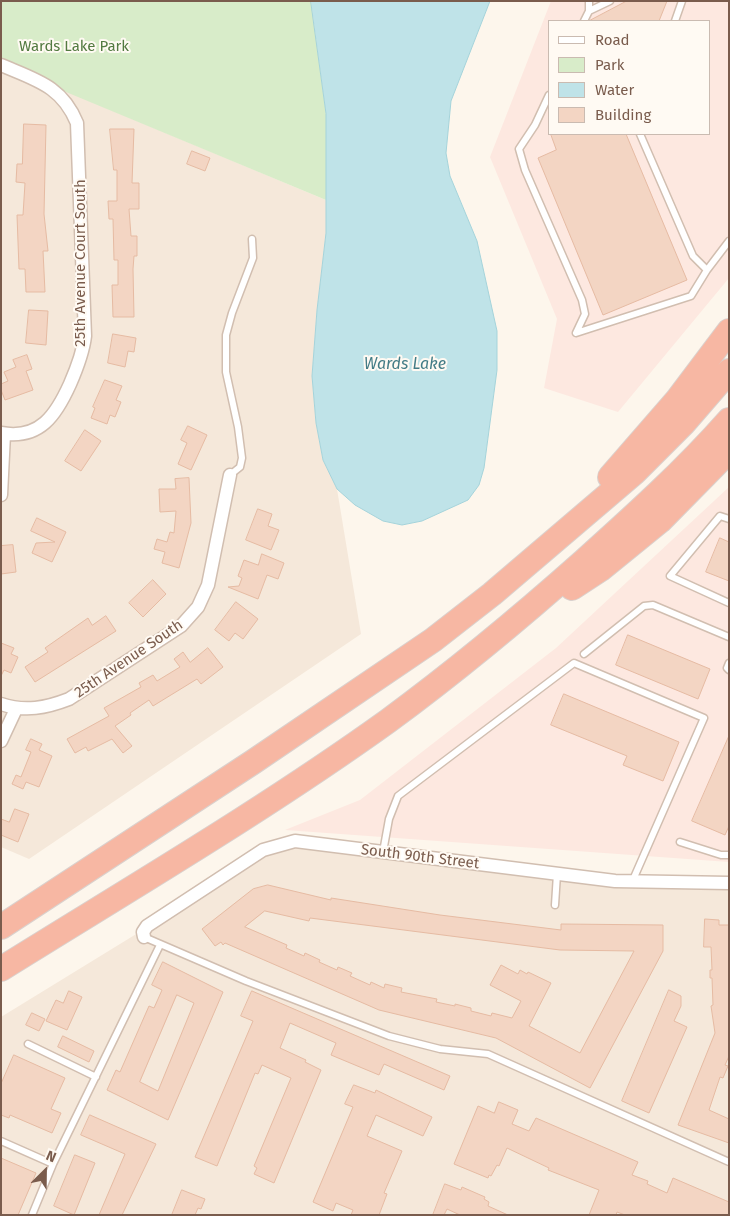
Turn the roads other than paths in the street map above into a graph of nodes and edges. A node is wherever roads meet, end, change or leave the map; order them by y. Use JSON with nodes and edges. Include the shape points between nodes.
{"nodes":[{"id":1,"x":589,"y":1,"type":"edge"},
{"id":2,"x":610,"y":1,"type":"edge"},
{"id":3,"x":682,"y":1,"type":"edge"},
{"id":4,"x":589,"y":10,"type":"junction"},
{"id":5,"x":584,"y":20,"type":"edge"},
{"id":6,"x":675,"y":20,"type":"edge"},
{"id":7,"x":1,"y":65,"type":"edge"},
{"id":8,"x":548,"y":98,"type":"edge"},
{"id":9,"x":640,"y":135,"type":"edge"},
{"id":10,"x":252,"y":239,"type":"dead end"},
{"id":11,"x":729,"y":241,"type":"edge"},
{"id":12,"x":706,"y":270,"type":"junction"},
{"id":13,"x":729,"y":331,"type":"edge"},
{"id":14,"x":729,"y":371,"type":"edge"},
{"id":15,"x":729,"y":420,"type":"edge"},
{"id":16,"x":2,"y":434,"type":"edge"},
{"id":17,"x":729,"y":451,"type":"edge"},
{"id":18,"x":230,"y":475,"type":"joint"},
{"id":19,"x":1,"y":495,"type":"edge"},
{"id":20,"x":729,"y":519,"type":"edge"},
{"id":21,"x":555,"y":540,"type":"junction"},
{"id":22,"x":729,"y":602,"type":"edge"},
{"id":23,"x":500,"y":633,"type":"junction"},
{"id":24,"x":729,"y":637,"type":"edge"},
{"id":25,"x":584,"y":654,"type":"dead end"},
{"id":26,"x":729,"y":663,"type":"edge"},
{"id":27,"x":729,"y":670,"type":"edge"},
{"id":28,"x":1,"y":704,"type":"edge"},
{"id":29,"x":16,"y":709,"type":"junction"},
{"id":30,"x":1,"y":741,"type":"edge"},
{"id":31,"x":680,"y":842,"type":"dead end"},
{"id":32,"x":383,"y":852,"type":"junction"},
{"id":33,"x":729,"y":855,"type":"edge"},
{"id":34,"x":557,"y":874,"type":"junction"},
{"id":35,"x":632,"y":882,"type":"junction"},
{"id":36,"x":729,"y":883,"type":"edge"},
{"id":37,"x":555,"y":906,"type":"dead end"},
{"id":38,"x":1,"y":927,"type":"edge"},
{"id":39,"x":144,"y":937,"type":"joint"},
{"id":40,"x":160,"y":945,"type":"junction"},
{"id":41,"x":1,"y":969,"type":"edge"},
{"id":42,"x":28,"y":1044,"type":"dead end"},
{"id":43,"x":96,"y":1077,"type":"junction"},
{"id":44,"x":1,"y":1141,"type":"edge"},
{"id":45,"x":729,"y":1162,"type":"edge"},
{"id":46,"x":53,"y":1164,"type":"junction"},
{"id":47,"x":32,"y":1215,"type":"edge"}],
"edges":[{"from":1,"to":4,"type":"lane"},
{"from":2,"to":4,"type":"lane"},
{"from":3,"to":6,"type":"lane"},
{"from":4,"to":5,"type":"lane"},
{"from":7,"to":16,"type":"street","name":"25th Avenue Court South","via":[[53,89],[71,108],[79,134],[84,347],[59,408],[50,419],[31,431]]},
{"from":8,"to":12,"type":"lane","via":[[519,149],[525,170],[582,300],[585,314],[576,333],[692,296]]},
{"from":9,"to":12,"type":"lane","via":[[693,256]]},
{"from":10,"to":18,"type":"lane","via":[[253,258],[226,334],[226,372],[242,458],[240,467]]},
{"from":11,"to":12,"type":"lane"},
{"from":13,"to":21,"type":"highway","via":[[677,400]]},
{"from":14,"to":21,"type":"highway","via":[[635,472]]},
{"from":15,"to":23,"type":"highway","via":[[652,499]]},
{"from":16,"to":19,"type":"street","name":"25th Avenue Court South"},
{"from":17,"to":23,"type":"highway","via":[[660,521],[601,569]]},
{"from":18,"to":29,"type":"street","name":"25th Avenue South","via":[[208,585],[190,618],[69,699],[42,708]]},
{"from":20,"to":22,"type":"lane","via":[[720,516],[670,576]]},
{"from":21,"to":38,"type":"highway","via":[[433,640],[254,762]]},
{"from":23,"to":41,"type":"highway","via":[[388,720],[257,810]]},
{"from":24,"to":25,"type":"lane","via":[[652,605],[644,606]]},
{"from":26,"to":27,"type":"lane"},
{"from":28,"to":29,"type":"street"},
{"from":29,"to":30,"type":"street"},
{"from":31,"to":33,"type":"lane"},
{"from":32,"to":34,"type":"street","name":"South 90th Street"},
{"from":32,"to":35,"type":"lane","via":[[389,819],[398,796],[574,663],[704,718]]},
{"from":32,"to":39,"type":"street","name":"South 90th Street","via":[[295,840],[275,845],[147,926]]},
{"from":34,"to":35,"type":"street","name":"South 90th Street"},
{"from":34,"to":37,"type":"lane"},
{"from":35,"to":36,"type":"street","name":"South 90th Street"},
{"from":39,"to":40,"type":"lane"},
{"from":40,"to":43,"type":"lane"},
{"from":40,"to":45,"type":"lane","via":[[389,1036],[440,1049],[488,1054]]},
{"from":42,"to":43,"type":"lane"},
{"from":43,"to":46,"type":"lane"},
{"from":44,"to":46,"type":"lane"},
{"from":46,"to":47,"type":"lane"}]}
